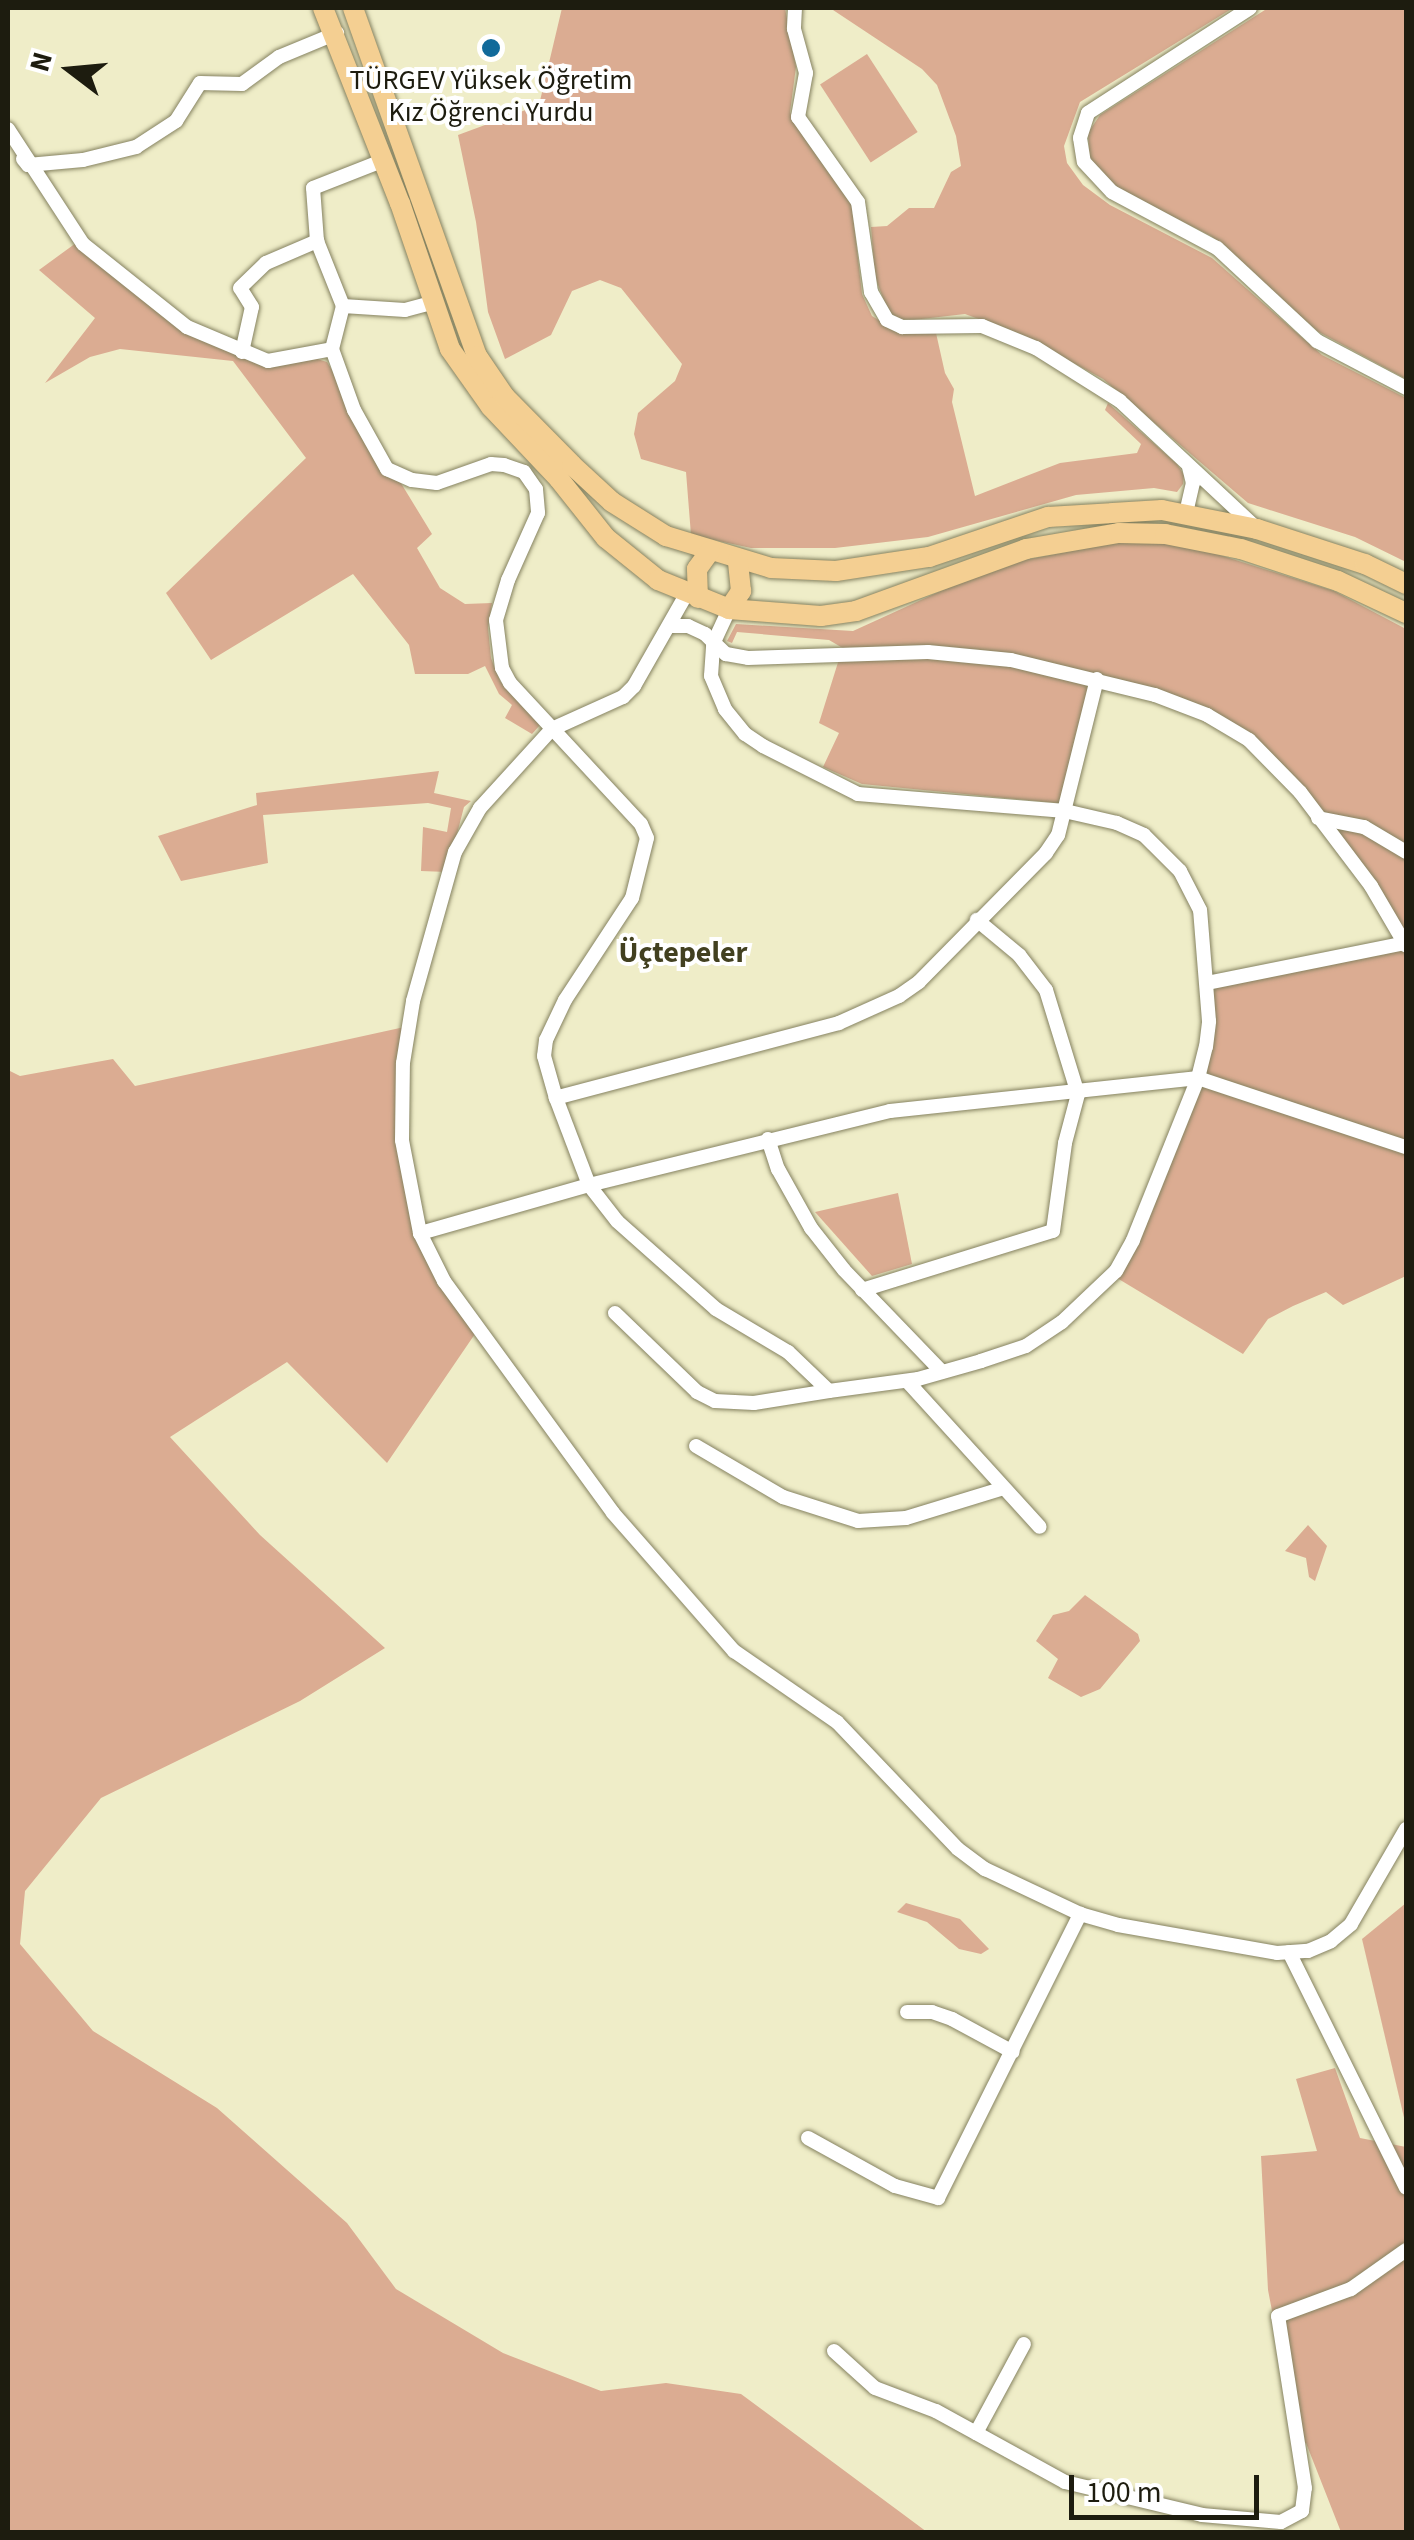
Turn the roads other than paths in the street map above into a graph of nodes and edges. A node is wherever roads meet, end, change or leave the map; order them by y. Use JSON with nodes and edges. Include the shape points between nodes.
{"nodes":[{"id":1,"x":323,"y":8,"type":"edge"},
{"id":2,"x":353,"y":8,"type":"edge"},
{"id":3,"x":796,"y":8,"type":"edge"},
{"id":4,"x":1250,"y":8,"type":"edge"},
{"id":5,"x":336,"y":33,"type":"junction"},
{"id":6,"x":8,"y":130,"type":"edge"},
{"id":7,"x":8,"y":139,"type":"edge"},
{"id":8,"x":384,"y":160,"type":"junction"},
{"id":9,"x":28,"y":165,"type":"junction"},
{"id":10,"x":318,"y":241,"type":"junction"},
{"id":11,"x":432,"y":304,"type":"junction"},
{"id":12,"x":343,"y":306,"type":"junction"},
{"id":13,"x":332,"y":349,"type":"junction"},
{"id":14,"x":242,"y":352,"type":"junction"},
{"id":15,"x":1406,"y":388,"type":"edge"},
{"id":16,"x":1188,"y":466,"type":"junction"},
{"id":17,"x":549,"y":468,"type":"junction"},
{"id":18,"x":531,"y":483,"type":"junction"},
{"id":19,"x":1186,"y":513,"type":"junction"},
{"id":20,"x":1258,"y":529,"type":"junction"},
{"id":21,"x":710,"y":552,"type":"junction"},
{"id":22,"x":738,"y":560,"type":"junction"},
{"id":23,"x":1406,"y":584,"type":"edge"},
{"id":24,"x":692,"y":596,"type":"junction"},
{"id":25,"x":729,"y":609,"type":"junction"},
{"id":26,"x":1406,"y":613,"type":"edge"},
{"id":27,"x":671,"y":626,"type":"junction"},
{"id":28,"x":713,"y":644,"type":"junction"},
{"id":29,"x":1097,"y":679,"type":"junction"},
{"id":30,"x":552,"y":729,"type":"junction"},
{"id":31,"x":1065,"y":811,"type":"junction"},
{"id":32,"x":1318,"y":818,"type":"junction"},
{"id":33,"x":1406,"y":852,"type":"edge"},
{"id":34,"x":977,"y":920,"type":"junction"},
{"id":35,"x":1406,"y":944,"type":"edge"},
{"id":36,"x":1207,"y":984,"type":"junction"},
{"id":37,"x":1198,"y":1078,"type":"junction"},
{"id":38,"x":1078,"y":1094,"type":"junction"},
{"id":39,"x":556,"y":1098,"type":"junction"},
{"id":40,"x":768,"y":1138,"type":"junction"},
{"id":41,"x":1406,"y":1147,"type":"edge"},
{"id":42,"x":589,"y":1185,"type":"junction"},
{"id":43,"x":420,"y":1234,"type":"junction"},
{"id":44,"x":862,"y":1290,"type":"junction"},
{"id":45,"x":615,"y":1313,"type":"dead end"},
{"id":46,"x":942,"y":1372,"type":"junction"},
{"id":47,"x":907,"y":1380,"type":"junction"},
{"id":48,"x":829,"y":1391,"type":"junction"},
{"id":49,"x":696,"y":1446,"type":"dead end"},
{"id":50,"x":1004,"y":1488,"type":"junction"},
{"id":51,"x":1040,"y":1528,"type":"dead end"},
{"id":52,"x":1406,"y":1829,"type":"edge"},
{"id":53,"x":1080,"y":1914,"type":"junction"},
{"id":54,"x":1289,"y":1952,"type":"junction"},
{"id":55,"x":907,"y":2012,"type":"dead end"},
{"id":56,"x":1014,"y":2052,"type":"junction"},
{"id":57,"x":808,"y":2138,"type":"dead end"},
{"id":58,"x":1406,"y":2188,"type":"edge"},
{"id":59,"x":1406,"y":2250,"type":"edge"},
{"id":60,"x":1024,"y":2344,"type":"dead end"},
{"id":61,"x":834,"y":2352,"type":"dead end"},
{"id":62,"x":976,"y":2433,"type":"junction"}],
"edges":[{"from":1,"to":5,"type":"main road"},
{"from":2,"to":21,"type":"main road","via":[[476,356],[505,397],[612,502],[666,536]]},
{"from":3,"to":16,"type":"street","via":[[794,29],[806,73],[798,117],[858,202],[880,313],[902,326],[982,326],[1036,348],[1120,401]]},
{"from":4,"to":15,"type":"street","via":[[1088,113],[1080,138],[1084,162],[1112,192],[1207,241],[1317,341]]},
{"from":5,"to":8,"type":"main road"},
{"from":5,"to":9,"type":"street","via":[[279,57],[242,84],[200,83],[167,130],[136,147],[104,158]]},
{"from":6,"to":9,"type":"street"},
{"from":7,"to":9,"type":"street"},
{"from":8,"to":10,"type":"street","via":[[313,188]]},
{"from":8,"to":11,"type":"main road"},
{"from":9,"to":14,"type":"street","via":[[84,244],[187,327]]},
{"from":10,"to":12,"type":"street"},
{"from":10,"to":14,"type":"street","via":[[266,263],[240,288],[252,307]]},
{"from":11,"to":12,"type":"street","via":[[404,310]]},
{"from":11,"to":17,"type":"main road","via":[[466,373]]},
{"from":12,"to":13,"type":"street"},
{"from":13,"to":14,"type":"street","via":[[276,362]]},
{"from":13,"to":18,"type":"street","via":[[354,410],[387,469],[438,483],[504,464]]},
{"from":16,"to":19,"type":"street","via":[[1193,483]]},
{"from":16,"to":20,"type":"street"},
{"from":17,"to":18,"type":"street"},
{"from":17,"to":24,"type":"main road","via":[[618,550]]},
{"from":18,"to":30,"type":"street","via":[[538,513],[504,592],[496,637],[510,684]]},
{"from":19,"to":20,"type":"main road"},
{"from":19,"to":22,"type":"main road","via":[[1048,517],[929,557],[863,570],[787,570]]},
{"from":20,"to":23,"type":"main road"},
{"from":21,"to":22,"type":"main road"},
{"from":21,"to":24,"type":"main road","via":[[696,569]]},
{"from":22,"to":25,"type":"main road","via":[[741,591]]},
{"from":24,"to":25,"type":"main road"},
{"from":24,"to":27,"type":"street"},
{"from":25,"to":26,"type":"main road","via":[[835,614],[1026,549],[1141,533],[1241,548]]},
{"from":25,"to":28,"type":"street"},
{"from":27,"to":28,"type":"street","via":[[688,626]]},
{"from":27,"to":30,"type":"street","via":[[623,697]]},
{"from":28,"to":29,"type":"street","via":[[748,658],[928,652],[1011,660]]},
{"from":28,"to":31,"type":"street","via":[[717,694],[744,734],[858,794]]},
{"from":29,"to":31,"type":"street"},
{"from":29,"to":32,"type":"street","via":[[1229,726],[1277,765]]},
{"from":30,"to":39,"type":"street","via":[[648,838],[632,898],[546,1040]]},
{"from":30,"to":43,"type":"street","via":[[480,808],[454,852],[413,1001],[403,1063],[402,1140]]},
{"from":31,"to":34,"type":"street","via":[[1046,853]]},
{"from":31,"to":36,"type":"street","via":[[1144,835],[1180,871],[1204,924]]},
{"from":32,"to":33,"type":"street","via":[[1364,828]]},
{"from":32,"to":35,"type":"street"},
{"from":34,"to":38,"type":"street","via":[[1035,972]]},
{"from":34,"to":39,"type":"street","via":[[919,982],[839,1024]]},
{"from":35,"to":36,"type":"street"},
{"from":36,"to":37,"type":"street","via":[[1209,1021]]},
{"from":37,"to":38,"type":"street"},
{"from":37,"to":41,"type":"street"},
{"from":37,"to":46,"type":"street","via":[[1116,1271],[1026,1346]]},
{"from":38,"to":40,"type":"street","via":[[943,1102]]},
{"from":38,"to":44,"type":"street","via":[[1053,1231]]},
{"from":39,"to":42,"type":"street"},
{"from":40,"to":42,"type":"street"},
{"from":40,"to":44,"type":"street","via":[[811,1228]]},
{"from":42,"to":43,"type":"street"},
{"from":42,"to":48,"type":"street","via":[[616,1220],[716,1309],[788,1352]]},
{"from":43,"to":53,"type":"street","via":[[444,1281],[613,1513],[734,1651],[837,1722],[969,1859]]},
{"from":44,"to":46,"type":"street"},
{"from":45,"to":48,"type":"street","via":[[714,1401],[754,1404]]},
{"from":46,"to":47,"type":"street"},
{"from":47,"to":48,"type":"street"},
{"from":47,"to":50,"type":"street"},
{"from":49,"to":50,"type":"street","via":[[784,1497],[858,1521],[906,1518]]},
{"from":50,"to":51,"type":"street"},
{"from":52,"to":54,"type":"street","via":[[1350,1924],[1331,1941]]},
{"from":53,"to":54,"type":"street","via":[[1199,1942]]},
{"from":53,"to":56,"type":"street"},
{"from":54,"to":58,"type":"street"},
{"from":55,"to":56,"type":"street","via":[[952,2019]]},
{"from":56,"to":57,"type":"street","via":[[938,2198],[895,2186]]},
{"from":59,"to":62,"type":"street","via":[[1352,2289],[1278,2316],[1305,2488],[1302,2511],[1293,2519],[1202,2515],[1128,2499],[1066,2482]]},
{"from":60,"to":62,"type":"street"},
{"from":61,"to":62,"type":"street","via":[[875,2388]]}]}
